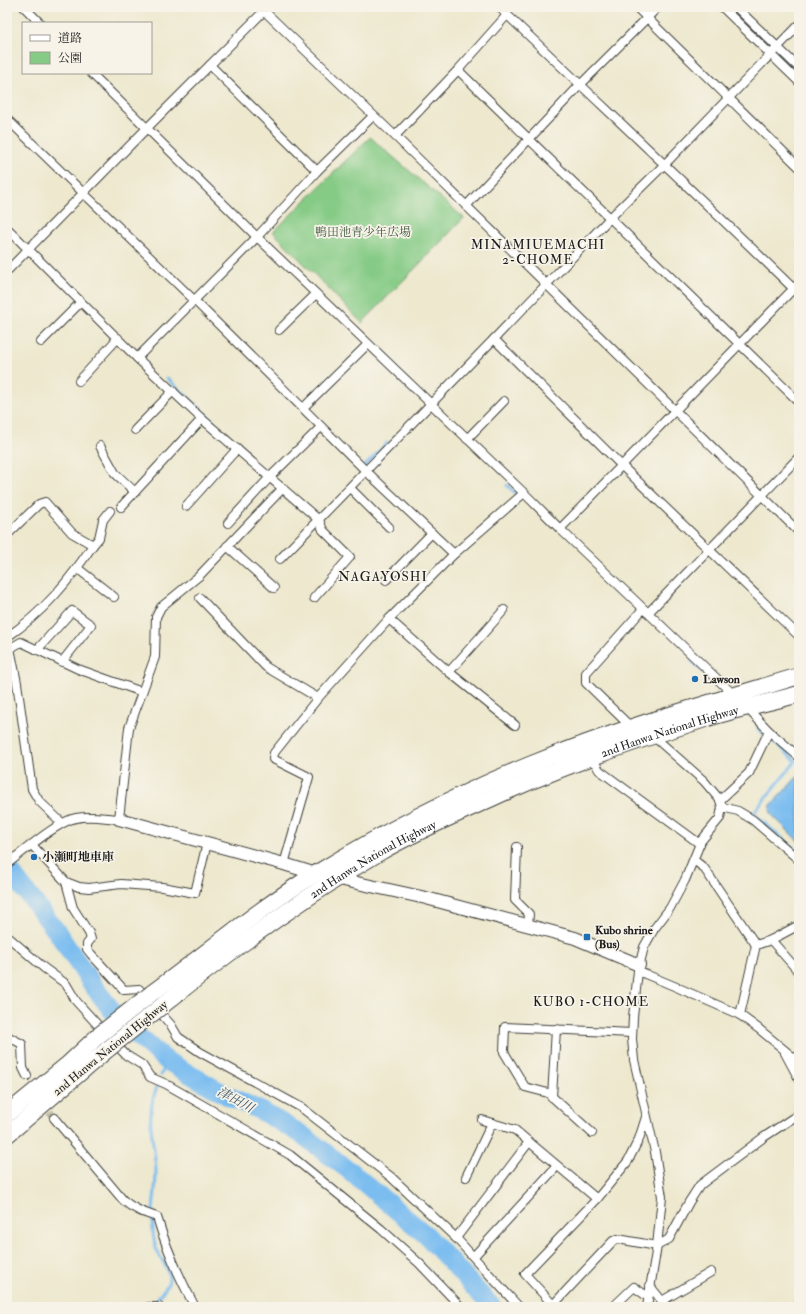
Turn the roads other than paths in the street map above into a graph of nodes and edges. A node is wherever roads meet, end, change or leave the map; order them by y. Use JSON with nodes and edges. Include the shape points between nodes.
{"nodes":[{"id":1,"x":24,"y":7,"type":"edge"},
{"id":2,"x":499,"y":7,"type":"edge"},
{"id":3,"x":636,"y":7,"type":"edge"},
{"id":4,"x":658,"y":7,"type":"edge"},
{"id":5,"x":722,"y":7,"type":"edge"},
{"id":6,"x":736,"y":7,"type":"edge"},
{"id":7,"x":264,"y":8,"type":"edge"},
{"id":8,"x":507,"y":15,"type":"junction"},
{"id":9,"x":647,"y":18,"type":"junction"},
{"id":10,"x":39,"y":22,"type":"edge"},
{"id":11,"x":799,"y":25,"type":"edge"},
{"id":12,"x":777,"y":47,"type":"junction"},
{"id":13,"x":771,"y":54,"type":"junction"},
{"id":14,"x":210,"y":65,"type":"junction"},
{"id":15,"x":799,"y":68,"type":"edge"},
{"id":16,"x":458,"y":70,"type":"junction"},
{"id":17,"x":92,"y":74,"type":"edge"},
{"id":18,"x":799,"y":82,"type":"edge"},
{"id":19,"x":580,"y":85,"type":"junction"},
{"id":20,"x":728,"y":98,"type":"junction"},
{"id":21,"x":373,"y":116,"type":"junction"},
{"id":22,"x":7,"y":119,"type":"edge"},
{"id":23,"x":147,"y":128,"type":"junction"},
{"id":24,"x":395,"y":136,"type":"junction"},
{"id":25,"x":528,"y":140,"type":"junction"},
{"id":26,"x":665,"y":164,"type":"junction"},
{"id":27,"x":799,"y":167,"type":"edge"},
{"id":28,"x":318,"y":170,"type":"junction"},
{"id":29,"x":83,"y":193,"type":"junction"},
{"id":30,"x":466,"y":206,"type":"junction"},
{"id":31,"x":610,"y":218,"type":"junction"},
{"id":32,"x":7,"y":228,"type":"edge"},
{"id":33,"x":257,"y":237,"type":"junction"},
{"id":34,"x":28,"y":249,"type":"junction"},
{"id":35,"x":7,"y":271,"type":"edge"},
{"id":36,"x":546,"y":284,"type":"junction"},
{"id":37,"x":797,"y":289,"type":"edge"},
{"id":38,"x":316,"y":294,"type":"junction"},
{"id":39,"x":194,"y":300,"type":"junction"},
{"id":40,"x":81,"y":302,"type":"junction"},
{"id":41,"x":279,"y":330,"type":"dead end"},
{"id":42,"x":118,"y":338,"type":"junction"},
{"id":43,"x":494,"y":339,"type":"junction"},
{"id":44,"x":41,"y":342,"type":"dead end"},
{"id":45,"x":368,"y":344,"type":"junction"},
{"id":46,"x":740,"y":344,"type":"junction"},
{"id":47,"x":137,"y":358,"type":"junction"},
{"id":48,"x":79,"y":381,"type":"dead end"},
{"id":49,"x":173,"y":391,"type":"junction"},
{"id":50,"x":504,"y":401,"type":"dead end"},
{"id":51,"x":799,"y":402,"type":"edge"},
{"id":52,"x":431,"y":404,"type":"junction"},
{"id":53,"x":302,"y":408,"type":"junction"},
{"id":54,"x":675,"y":410,"type":"junction"},
{"id":55,"x":202,"y":419,"type":"junction"},
{"id":56,"x":321,"y":427,"type":"junction"},
{"id":57,"x":135,"y":430,"type":"dead end"},
{"id":58,"x":467,"y":439,"type":"junction"},
{"id":59,"x":100,"y":446,"type":"dead end"},
{"id":60,"x":237,"y":449,"type":"junction"},
{"id":61,"x":799,"y":457,"type":"edge"},
{"id":62,"x":622,"y":466,"type":"junction"},
{"id":63,"x":366,"y":471,"type":"junction"},
{"id":64,"x":270,"y":477,"type":"junction"},
{"id":65,"x":283,"y":488,"type":"junction"},
{"id":66,"x":350,"y":488,"type":"junction"},
{"id":67,"x":135,"y":492,"type":"junction"},
{"id":68,"x":524,"y":493,"type":"junction"},
{"id":69,"x":762,"y":495,"type":"junction"},
{"id":70,"x":186,"y":506,"type":"dead end"},
{"id":71,"x":122,"y":507,"type":"dead end"},
{"id":72,"x":110,"y":511,"type":"dead end"},
{"id":73,"x":319,"y":520,"type":"junction"},
{"id":74,"x":228,"y":523,"type":"dead end"},
{"id":75,"x":389,"y":527,"type":"dead end"},
{"id":76,"x":560,"y":530,"type":"junction"},
{"id":77,"x":799,"y":532,"type":"edge"},
{"id":78,"x":432,"y":533,"type":"junction"},
{"id":79,"x":7,"y":535,"type":"edge"},
{"id":80,"x":93,"y":545,"type":"junction"},
{"id":81,"x":227,"y":546,"type":"junction"},
{"id":82,"x":709,"y":550,"type":"junction"},
{"id":83,"x":454,"y":554,"type":"junction"},
{"id":84,"x":280,"y":559,"type":"dead end"},
{"id":85,"x":77,"y":568,"type":"junction"},
{"id":86,"x":386,"y":580,"type":"dead end"},
{"id":87,"x":274,"y":588,"type":"dead end"},
{"id":88,"x":114,"y":597,"type":"dead end"},
{"id":89,"x":200,"y":598,"type":"dead end"},
{"id":90,"x":314,"y":598,"type":"dead end"},
{"id":91,"x":504,"y":610,"type":"dead end"},
{"id":92,"x":646,"y":611,"type":"junction"},
{"id":93,"x":389,"y":619,"type":"junction"},
{"id":94,"x":799,"y":636,"type":"edge"},
{"id":95,"x":7,"y":637,"type":"edge"},
{"id":96,"x":8,"y":648,"type":"edge"},
{"id":97,"x":37,"y":650,"type":"junction"},
{"id":98,"x":62,"y":662,"type":"junction"},
{"id":99,"x":449,"y":672,"type":"junction"},
{"id":100,"x":799,"y":676,"type":"edge"},
{"id":101,"x":142,"y":692,"type":"junction"},
{"id":102,"x":799,"y":694,"type":"edge"},
{"id":103,"x":734,"y":695,"type":"junction"},
{"id":104,"x":318,"y":698,"type":"junction"},
{"id":105,"x":746,"y":707,"type":"junction"},
{"id":106,"x":515,"y":725,"type":"dead end"},
{"id":107,"x":631,"y":728,"type":"junction"},
{"id":108,"x":769,"y":731,"type":"junction"},
{"id":109,"x":654,"y":736,"type":"junction"},
{"id":110,"x":592,"y":757,"type":"junction"},
{"id":111,"x":799,"y":757,"type":"edge"},
{"id":112,"x":721,"y":804,"type":"junction"},
{"id":113,"x":118,"y":819,"type":"junction"},
{"id":114,"x":62,"y":823,"type":"junction"},
{"id":115,"x":207,"y":843,"type":"junction"},
{"id":116,"x":700,"y":844,"type":"junction"},
{"id":117,"x":32,"y":845,"type":"junction"},
{"id":118,"x":517,"y":846,"type":"dead end"},
{"id":119,"x":694,"y":860,"type":"junction"},
{"id":120,"x":799,"y":860,"type":"edge"},
{"id":121,"x":7,"y":864,"type":"edge"},
{"id":122,"x":284,"y":864,"type":"junction"},
{"id":123,"x":316,"y":874,"type":"junction"},
{"id":124,"x":338,"y":879,"type":"junction"},
{"id":125,"x":66,"y":882,"type":"junction"},
{"id":126,"x":528,"y":925,"type":"junction"},
{"id":127,"x":799,"y":925,"type":"edge"},
{"id":128,"x":7,"y":936,"type":"edge"},
{"id":129,"x":771,"y":940,"type":"junction"},
{"id":130,"x":756,"y":945,"type":"junction"},
{"id":131,"x":639,"y":968,"type":"junction"},
{"id":132,"x":799,"y":972,"type":"edge"},
{"id":133,"x":740,"y":1015,"type":"junction"},
{"id":134,"x":556,"y":1029,"type":"junction"},
{"id":135,"x":632,"y":1033,"type":"junction"},
{"id":136,"x":7,"y":1036,"type":"edge"},
{"id":137,"x":784,"y":1050,"type":"junction"},
{"id":138,"x":799,"y":1062,"type":"edge"},
{"id":139,"x":27,"y":1076,"type":"dead end"},
{"id":140,"x":799,"y":1079,"type":"edge"},
{"id":141,"x":552,"y":1097,"type":"junction"},
{"id":142,"x":7,"y":1114,"type":"edge"},
{"id":143,"x":799,"y":1114,"type":"edge"},
{"id":144,"x":646,"y":1117,"type":"junction"},
{"id":145,"x":54,"y":1118,"type":"tunnel mouth"},
{"id":146,"x":482,"y":1120,"type":"dead end"},
{"id":147,"x":492,"y":1123,"type":"junction"},
{"id":148,"x":592,"y":1133,"type":"dead end"},
{"id":149,"x":7,"y":1135,"type":"edge"},
{"id":150,"x":529,"y":1142,"type":"junction"},
{"id":151,"x":557,"y":1166,"type":"junction"},
{"id":152,"x":466,"y":1177,"type":"dead end"},
{"id":153,"x":596,"y":1199,"type":"junction"},
{"id":154,"x":456,"y":1238,"type":"junction"},
{"id":155,"x":657,"y":1246,"type":"junction"},
{"id":156,"x":474,"y":1256,"type":"junction"},
{"id":157,"x":711,"y":1272,"type":"dead end"},
{"id":158,"x":650,"y":1286,"type":"junction"},
{"id":159,"x":648,"y":1297,"type":"junction"},
{"id":160,"x":799,"y":1303,"type":"edge"},
{"id":161,"x":554,"y":1306,"type":"edge"},
{"id":162,"x":149,"y":1307,"type":"edge"},
{"id":163,"x":158,"y":1307,"type":"edge"},
{"id":164,"x":195,"y":1307,"type":"edge"},
{"id":165,"x":461,"y":1307,"type":"edge"},
{"id":166,"x":519,"y":1307,"type":"edge"},
{"id":167,"x":612,"y":1307,"type":"edge"},
{"id":168,"x":647,"y":1307,"type":"edge"},
{"id":169,"x":795,"y":1307,"type":"edge"}],
"edges":[{"from":1,"to":10,"type":"street"},
{"from":2,"to":8,"type":"street"},
{"from":3,"to":9,"type":"street"},
{"from":4,"to":9,"type":"street"},
{"from":5,"to":13,"type":"street"},
{"from":6,"to":12,"type":"street"},
{"from":7,"to":14,"type":"street"},
{"from":7,"to":21,"type":"street"},
{"from":8,"to":16,"type":"street"},
{"from":8,"to":19,"type":"street"},
{"from":9,"to":19,"type":"street"},
{"from":9,"to":20,"type":"street"},
{"from":11,"to":12,"type":"street"},
{"from":12,"to":13,"type":"street"},
{"from":12,"to":15,"type":"street"},
{"from":13,"to":18,"type":"street"},
{"from":13,"to":20,"type":"street"},
{"from":14,"to":23,"type":"street"},
{"from":14,"to":28,"type":"street"},
{"from":16,"to":24,"type":"street"},
{"from":16,"to":25,"type":"street"},
{"from":17,"to":23,"type":"street"},
{"from":19,"to":25,"type":"street"},
{"from":19,"to":26,"type":"street"},
{"from":20,"to":26,"type":"street"},
{"from":20,"to":27,"type":"street"},
{"from":21,"to":24,"type":"street"},
{"from":21,"to":28,"type":"street"},
{"from":22,"to":29,"type":"street"},
{"from":23,"to":29,"type":"street"},
{"from":23,"to":33,"type":"street"},
{"from":24,"to":30,"type":"street"},
{"from":25,"to":30,"type":"street"},
{"from":25,"to":31,"type":"street"},
{"from":26,"to":31,"type":"street"},
{"from":26,"to":37,"type":"street"},
{"from":28,"to":33,"type":"street"},
{"from":29,"to":34,"type":"street"},
{"from":29,"to":39,"type":"street"},
{"from":30,"to":36,"type":"street"},
{"from":31,"to":36,"type":"street"},
{"from":31,"to":46,"type":"street"},
{"from":32,"to":34,"type":"street"},
{"from":33,"to":38,"type":"street"},
{"from":33,"to":39,"type":"street"},
{"from":34,"to":35,"type":"street"},
{"from":34,"to":40,"type":"street"},
{"from":36,"to":43,"type":"street"},
{"from":36,"to":54,"type":"street"},
{"from":37,"to":46,"type":"street"},
{"from":38,"to":41,"type":"street"},
{"from":38,"to":45,"type":"street"},
{"from":39,"to":47,"type":"street"},
{"from":39,"to":53,"type":"street"},
{"from":40,"to":42,"type":"street"},
{"from":40,"to":44,"type":"street"},
{"from":42,"to":47,"type":"street"},
{"from":42,"to":48,"type":"street"},
{"from":43,"to":52,"type":"street"},
{"from":43,"to":62,"type":"street"},
{"from":45,"to":52,"type":"street"},
{"from":45,"to":53,"type":"street"},
{"from":46,"to":51,"type":"street"},
{"from":46,"to":54,"type":"street"},
{"from":47,"to":49,"type":"street"},
{"from":49,"to":55,"type":"street"},
{"from":49,"to":57,"type":"street"},
{"from":50,"to":58,"type":"street"},
{"from":52,"to":58,"type":"street"},
{"from":52,"to":63,"type":"street"},
{"from":53,"to":56,"type":"street"},
{"from":54,"to":62,"type":"street"},
{"from":54,"to":69,"type":"street"},
{"from":55,"to":60,"type":"street"},
{"from":55,"to":67,"type":"street"},
{"from":56,"to":63,"type":"street"},
{"from":56,"to":64,"type":"street"},
{"from":58,"to":68,"type":"street"},
{"from":59,"to":67,"type":"street","via":[[115,473]]},
{"from":60,"to":64,"type":"street"},
{"from":60,"to":70,"type":"street"},
{"from":61,"to":69,"type":"street"},
{"from":62,"to":76,"type":"street"},
{"from":62,"to":82,"type":"street"},
{"from":63,"to":66,"type":"street"},
{"from":63,"to":78,"type":"street"},
{"from":64,"to":65,"type":"street"},
{"from":64,"to":74,"type":"street"},
{"from":65,"to":73,"type":"street"},
{"from":65,"to":81,"type":"street"},
{"from":66,"to":73,"type":"street"},
{"from":66,"to":75,"type":"street"},
{"from":67,"to":71,"type":"street"},
{"from":68,"to":76,"type":"street"},
{"from":68,"to":83,"type":"street"},
{"from":69,"to":77,"type":"street"},
{"from":69,"to":82,"type":"street"},
{"from":72,"to":80,"type":"street","via":[[103,520],[99,538]]},
{"from":73,"to":84,"type":"street"},
{"from":73,"to":90,"type":"street","via":[[323,530],[350,557]]},
{"from":76,"to":92,"type":"street"},
{"from":78,"to":83,"type":"street"},
{"from":78,"to":86,"type":"street"},
{"from":79,"to":80,"type":"street","via":[[39,504],[45,502],[72,533]]},
{"from":80,"to":85,"type":"street"},
{"from":81,"to":87,"type":"street"},
{"from":81,"to":101,"type":"street","via":[[199,576],[162,607],[156,617],[155,657]]},
{"from":82,"to":92,"type":"street"},
{"from":82,"to":94,"type":"street"},
{"from":83,"to":93,"type":"street"},
{"from":85,"to":88,"type":"street"},
{"from":85,"to":95,"type":"street","via":[[25,625]]},
{"from":89,"to":104,"type":"street","via":[[266,667]]},
{"from":91,"to":99,"type":"street"},
{"from":92,"to":103,"type":"street"},
{"from":92,"to":107,"type":"street","via":[[586,673],[586,683]]},
{"from":93,"to":99,"type":"street"},
{"from":93,"to":104,"type":"street"},
{"from":96,"to":97,"type":"street","via":[[21,642]]},
{"from":96,"to":114,"type":"street","via":[[17,683],[32,789],[39,801]]},
{"from":97,"to":98,"type":"street"},
{"from":97,"to":98,"type":"street","via":[[72,611],[91,625]]},
{"from":98,"to":101,"type":"street"},
{"from":99,"to":106,"type":"street"},
{"from":100,"to":103,"type":"highway","name":"2nd Hanwa National Highway"},
{"from":101,"to":113,"type":"street","via":[[128,728]]},
{"from":102,"to":105,"type":"highway","name":"2nd Hanwa National Highway"},
{"from":103,"to":107,"type":"highway","name":"2nd Hanwa National Highway"},
{"from":104,"to":122,"type":"street","via":[[274,753],[273,759],[309,777]]},
{"from":105,"to":108,"type":"street"},
{"from":105,"to":109,"type":"highway","name":"2nd Hanwa National Highway"},
{"from":107,"to":109,"type":"street"},
{"from":107,"to":123,"type":"highway","name":"2nd Hanwa National Highway","via":[[550,756],[474,789],[395,828]]},
{"from":108,"to":111,"type":"street"},
{"from":108,"to":112,"type":"street","via":[[749,773]]},
{"from":109,"to":110,"type":"highway","name":"2nd Hanwa National Highway"},
{"from":109,"to":112,"type":"street","via":[[704,781]]},
{"from":110,"to":116,"type":"street","via":[[599,770]]},
{"from":110,"to":124,"type":"highway","name":"2nd Hanwa National Highway","via":[[452,815],[379,853]]},
{"from":112,"to":116,"type":"street","via":[[720,818]]},
{"from":112,"to":120,"type":"street","via":[[753,820]]},
{"from":113,"to":114,"type":"street","via":[[75,818]]},
{"from":113,"to":115,"type":"street"},
{"from":114,"to":117,"type":"street"},
{"from":115,"to":122,"type":"street"},
{"from":115,"to":125,"type":"street","via":[[195,893],[121,884],[89,888]]},
{"from":116,"to":119,"type":"street"},
{"from":117,"to":121,"type":"street"},
{"from":117,"to":125,"type":"street"},
{"from":118,"to":126,"type":"street","via":[[515,900],[529,914]]},
{"from":119,"to":130,"type":"street","via":[[704,868]]},
{"from":119,"to":131,"type":"street","via":[[670,908],[644,947]]},
{"from":122,"to":123,"type":"street"},
{"from":123,"to":124,"type":"street"},
{"from":123,"to":142,"type":"highway","name":"2nd Hanwa National Highway","bridge":true,"via":[[241,925],[152,993]]},
{"from":124,"to":126,"type":"street","via":[[426,898]]},
{"from":124,"to":149,"type":"highway","name":"2nd Hanwa National Highway","bridge":true,"via":[[234,949],[108,1049]]},
{"from":125,"to":154,"type":"street","via":[[74,908],[91,939],[87,949],[124,990],[139,989],[171,1025],[178,1037],[200,1052],[302,1108],[390,1177]]},
{"from":126,"to":131,"type":"street","via":[[575,938]]},
{"from":127,"to":129,"type":"street"},
{"from":128,"to":165,"type":"street","via":[[66,984],[95,1024],[126,1055],[142,1065],[150,1077],[290,1155],[381,1229],[419,1263]]},
{"from":129,"to":130,"type":"street"},
{"from":129,"to":132,"type":"street"},
{"from":130,"to":133,"type":"street"},
{"from":131,"to":133,"type":"street"},
{"from":131,"to":135,"type":"street"},
{"from":133,"to":137,"type":"street"},
{"from":134,"to":135,"type":"street"},
{"from":134,"to":141,"type":"street"},
{"from":134,"to":141,"type":"street","via":[[505,1027],[504,1052],[525,1088],[548,1093]]},
{"from":135,"to":144,"type":"street","via":[[634,1060]]},
{"from":136,"to":139,"type":"street","via":[[22,1044],[23,1068]]},
{"from":137,"to":138,"type":"street"},
{"from":137,"to":140,"type":"street"},
{"from":141,"to":148,"type":"street"},
{"from":143,"to":155,"type":"street","via":[[700,1185],[669,1239]]},
{"from":144,"to":153,"type":"street","via":[[628,1161]]},
{"from":144,"to":155,"type":"street","via":[[656,1152],[662,1197]]},
{"from":145,"to":164,"type":"street","via":[[123,1200],[130,1206],[157,1217],[177,1274]]},
{"from":146,"to":147,"type":"street"},
{"from":147,"to":150,"type":"street","via":[[515,1130]]},
{"from":147,"to":152,"type":"street"},
{"from":150,"to":151,"type":"street"},
{"from":150,"to":154,"type":"street"},
{"from":151,"to":153,"type":"street"},
{"from":151,"to":156,"type":"street"},
{"from":153,"to":161,"type":"street","via":[[525,1274]]},
{"from":154,"to":156,"type":"street"},
{"from":155,"to":158,"type":"street"},
{"from":155,"to":161,"type":"street","via":[[618,1239],[613,1241]]},
{"from":156,"to":166,"type":"street"},
{"from":157,"to":158,"type":"street","via":[[662,1301]]},
{"from":158,"to":159,"type":"street"},
{"from":159,"to":167,"type":"street","via":[[634,1287]]},
{"from":159,"to":168,"type":"street"},
{"from":160,"to":169,"type":"street"},
{"from":162,"to":163,"type":"street"}]}
